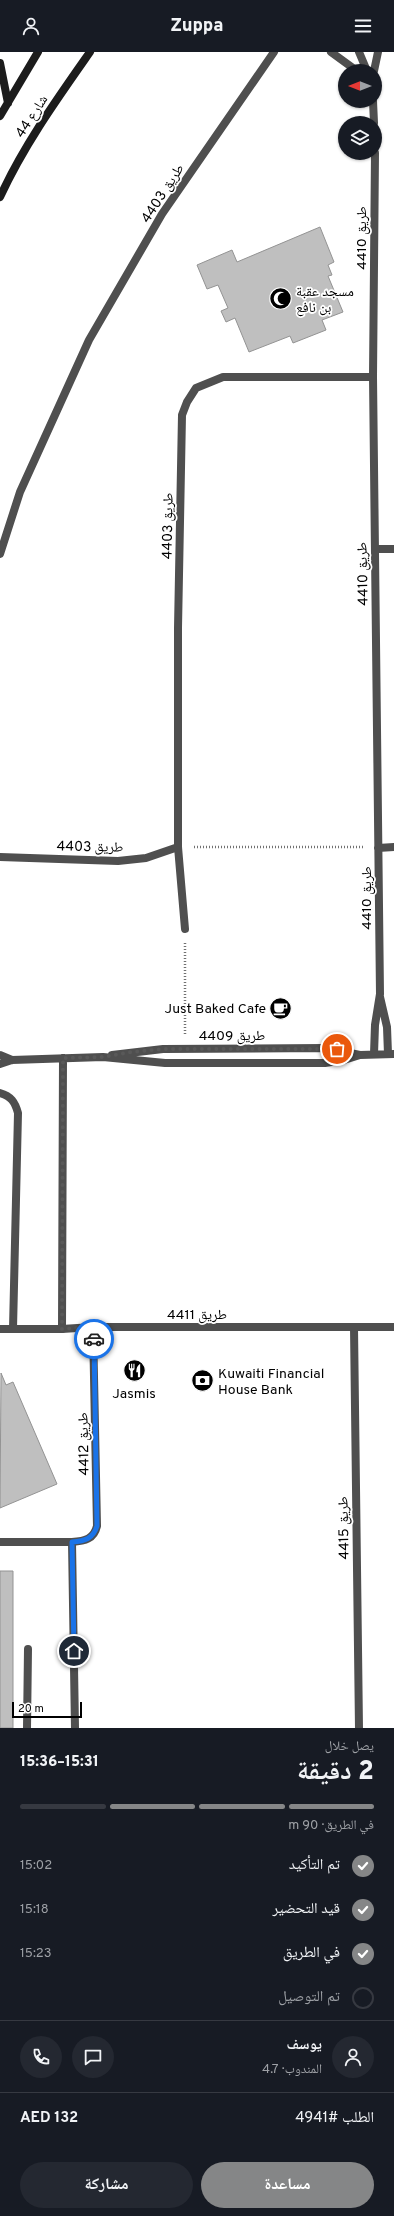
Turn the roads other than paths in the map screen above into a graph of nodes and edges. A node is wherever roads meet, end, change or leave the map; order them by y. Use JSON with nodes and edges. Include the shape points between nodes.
{"nodes":[{"id":1,"x":38,"y":52,"type":"edge"},
{"id":2,"x":274,"y":52,"type":"edge"},
{"id":3,"x":331,"y":52,"type":"edge"},
{"id":4,"x":359,"y":52,"type":"edge"},
{"id":5,"x":378,"y":52,"type":"edge"},
{"id":6,"x":89,"y":53,"type":"edge"},
{"id":7,"x":0,"y":63,"type":"edge"},
{"id":8,"x":347,"y":64,"type":"edge"},
{"id":9,"x":363,"y":64,"type":"edge"},
{"id":10,"x":375,"y":64,"type":"edge"},
{"id":11,"x":8,"y":103,"type":"junction"},
{"id":12,"x":0,"y":116,"type":"edge"},
{"id":13,"x":375,"y":160,"type":"edge"},
{"id":14,"x":0,"y":197,"type":"edge"},
{"id":15,"x":373,"y":377,"type":"junction"},
{"id":16,"x":375,"y":549,"type":"junction"},
{"id":17,"x":394,"y":549,"type":"edge"},
{"id":18,"x":0,"y":554,"type":"edge"},
{"id":19,"x":178,"y":847,"type":"junction"},
{"id":20,"x":394,"y":847,"type":"edge"},
{"id":21,"x":378,"y":848,"type":"junction"},
{"id":22,"x":0,"y":857,"type":"edge"},
{"id":23,"x":185,"y":929,"type":"road end"},
{"id":24,"x":380,"y":994,"type":"junction"},
{"id":25,"x":374,"y":1054,"type":"junction"},
{"id":26,"x":391,"y":1054,"type":"edge"},
{"id":27,"x":0,"y":1055,"type":"edge"},
{"id":28,"x":360,"y":1055,"type":"junction"},
{"id":29,"x":103,"y":1057,"type":"junction"},
{"id":30,"x":63,"y":1058,"type":"junction"},
{"id":31,"x":12,"y":1060,"type":"junction"},
{"id":32,"x":0,"y":1064,"type":"edge"},
{"id":33,"x":0,"y":1093,"type":"edge"},
{"id":34,"x":93,"y":1327,"type":"junction"},
{"id":35,"x":354,"y":1327,"type":"junction"},
{"id":36,"x":394,"y":1327,"type":"edge"},
{"id":37,"x":0,"y":1328,"type":"edge"},
{"id":38,"x":13,"y":1329,"type":"junction"},
{"id":39,"x":62,"y":1329,"type":"junction"},
{"id":40,"x":0,"y":1542,"type":"edge"},
{"id":41,"x":72,"y":1542,"type":"junction"},
{"id":42,"x":28,"y":1649,"type":"dead end"},
{"id":43,"x":27,"y":1728,"type":"edge"},
{"id":44,"x":75,"y":1728,"type":"edge"},
{"id":45,"x":359,"y":1728,"type":"edge"}],
"edges":[{"from":1,"to":11,"type":"main road","name":"شارع 44"},
{"from":2,"to":18,"type":"street","name":"طريق 4403","via":[[162,214],[89,340],[20,492]]},
{"from":3,"to":8,"type":"street"},
{"from":4,"to":9,"type":"street"},
{"from":5,"to":10,"type":"street"},
{"from":6,"to":14,"type":"main road","name":"شارع 44","via":[[39,125]]},
{"from":7,"to":11,"type":"main road"},
{"from":11,"to":12,"type":"main road","name":"شارع 44"},
{"from":13,"to":15,"type":"street","name":"طريق 4410"},
{"from":15,"to":16,"type":"street","name":"طريق 4410"},
{"from":15,"to":19,"type":"street","name":"طريق 4403","via":[[223,377],[196,388],[187,402],[182,415],[178,604]]},
{"from":16,"to":17,"type":"street"},
{"from":16,"to":21,"type":"street","name":"طريق 4410"},
{"from":19,"to":22,"type":"street","name":"طريق 4403","via":[[146,858],[118,861]]},
{"from":19,"to":23,"type":"street","name":"طريق 4403"},
{"from":20,"to":21,"type":"street"},
{"from":21,"to":24,"type":"street","name":"طريق 4410"},
{"from":24,"to":25,"type":"street","name":"طريق 4410"},
{"from":24,"to":26,"type":"street","name":"طريق 4410"},
{"from":25,"to":26,"type":"street","name":"طريق 4409"},
{"from":25,"to":28,"type":"street","name":"طريق 4409"},
{"from":27,"to":31,"type":"street","name":"طريق 4409"},
{"from":28,"to":29,"type":"street","name":"طريق 4409","via":[[325,1048],[185,1049],[131,1052]]},
{"from":28,"to":29,"type":"street","name":"طريق 4409","via":[[325,1063],[165,1063]]},
{"from":29,"to":30,"type":"street","name":"طريق 4409"},
{"from":30,"to":31,"type":"street","name":"طريق 4409"},
{"from":30,"to":39,"type":"street"},
{"from":31,"to":32,"type":"street","name":"طريق 4409"},
{"from":33,"to":38,"type":"street","via":[[8,1096],[18,1113]]},
{"from":34,"to":35,"type":"street","name":"طريق 4411"},
{"from":34,"to":39,"type":"street","name":"طريق 4411"},
{"from":34,"to":41,"type":"street","name":"طريق 4412","via":[[97,1526],[93,1536]]},
{"from":35,"to":36,"type":"street","name":"طريق 4411"},
{"from":35,"to":45,"type":"street","name":"طريق 4415"},
{"from":37,"to":38,"type":"street","name":"طريق 4411"},
{"from":38,"to":39,"type":"street","name":"طريق 4411"},
{"from":40,"to":41,"type":"street","name":"طريق 4412"},
{"from":41,"to":44,"type":"street"},
{"from":42,"to":43,"type":"street"}]}
